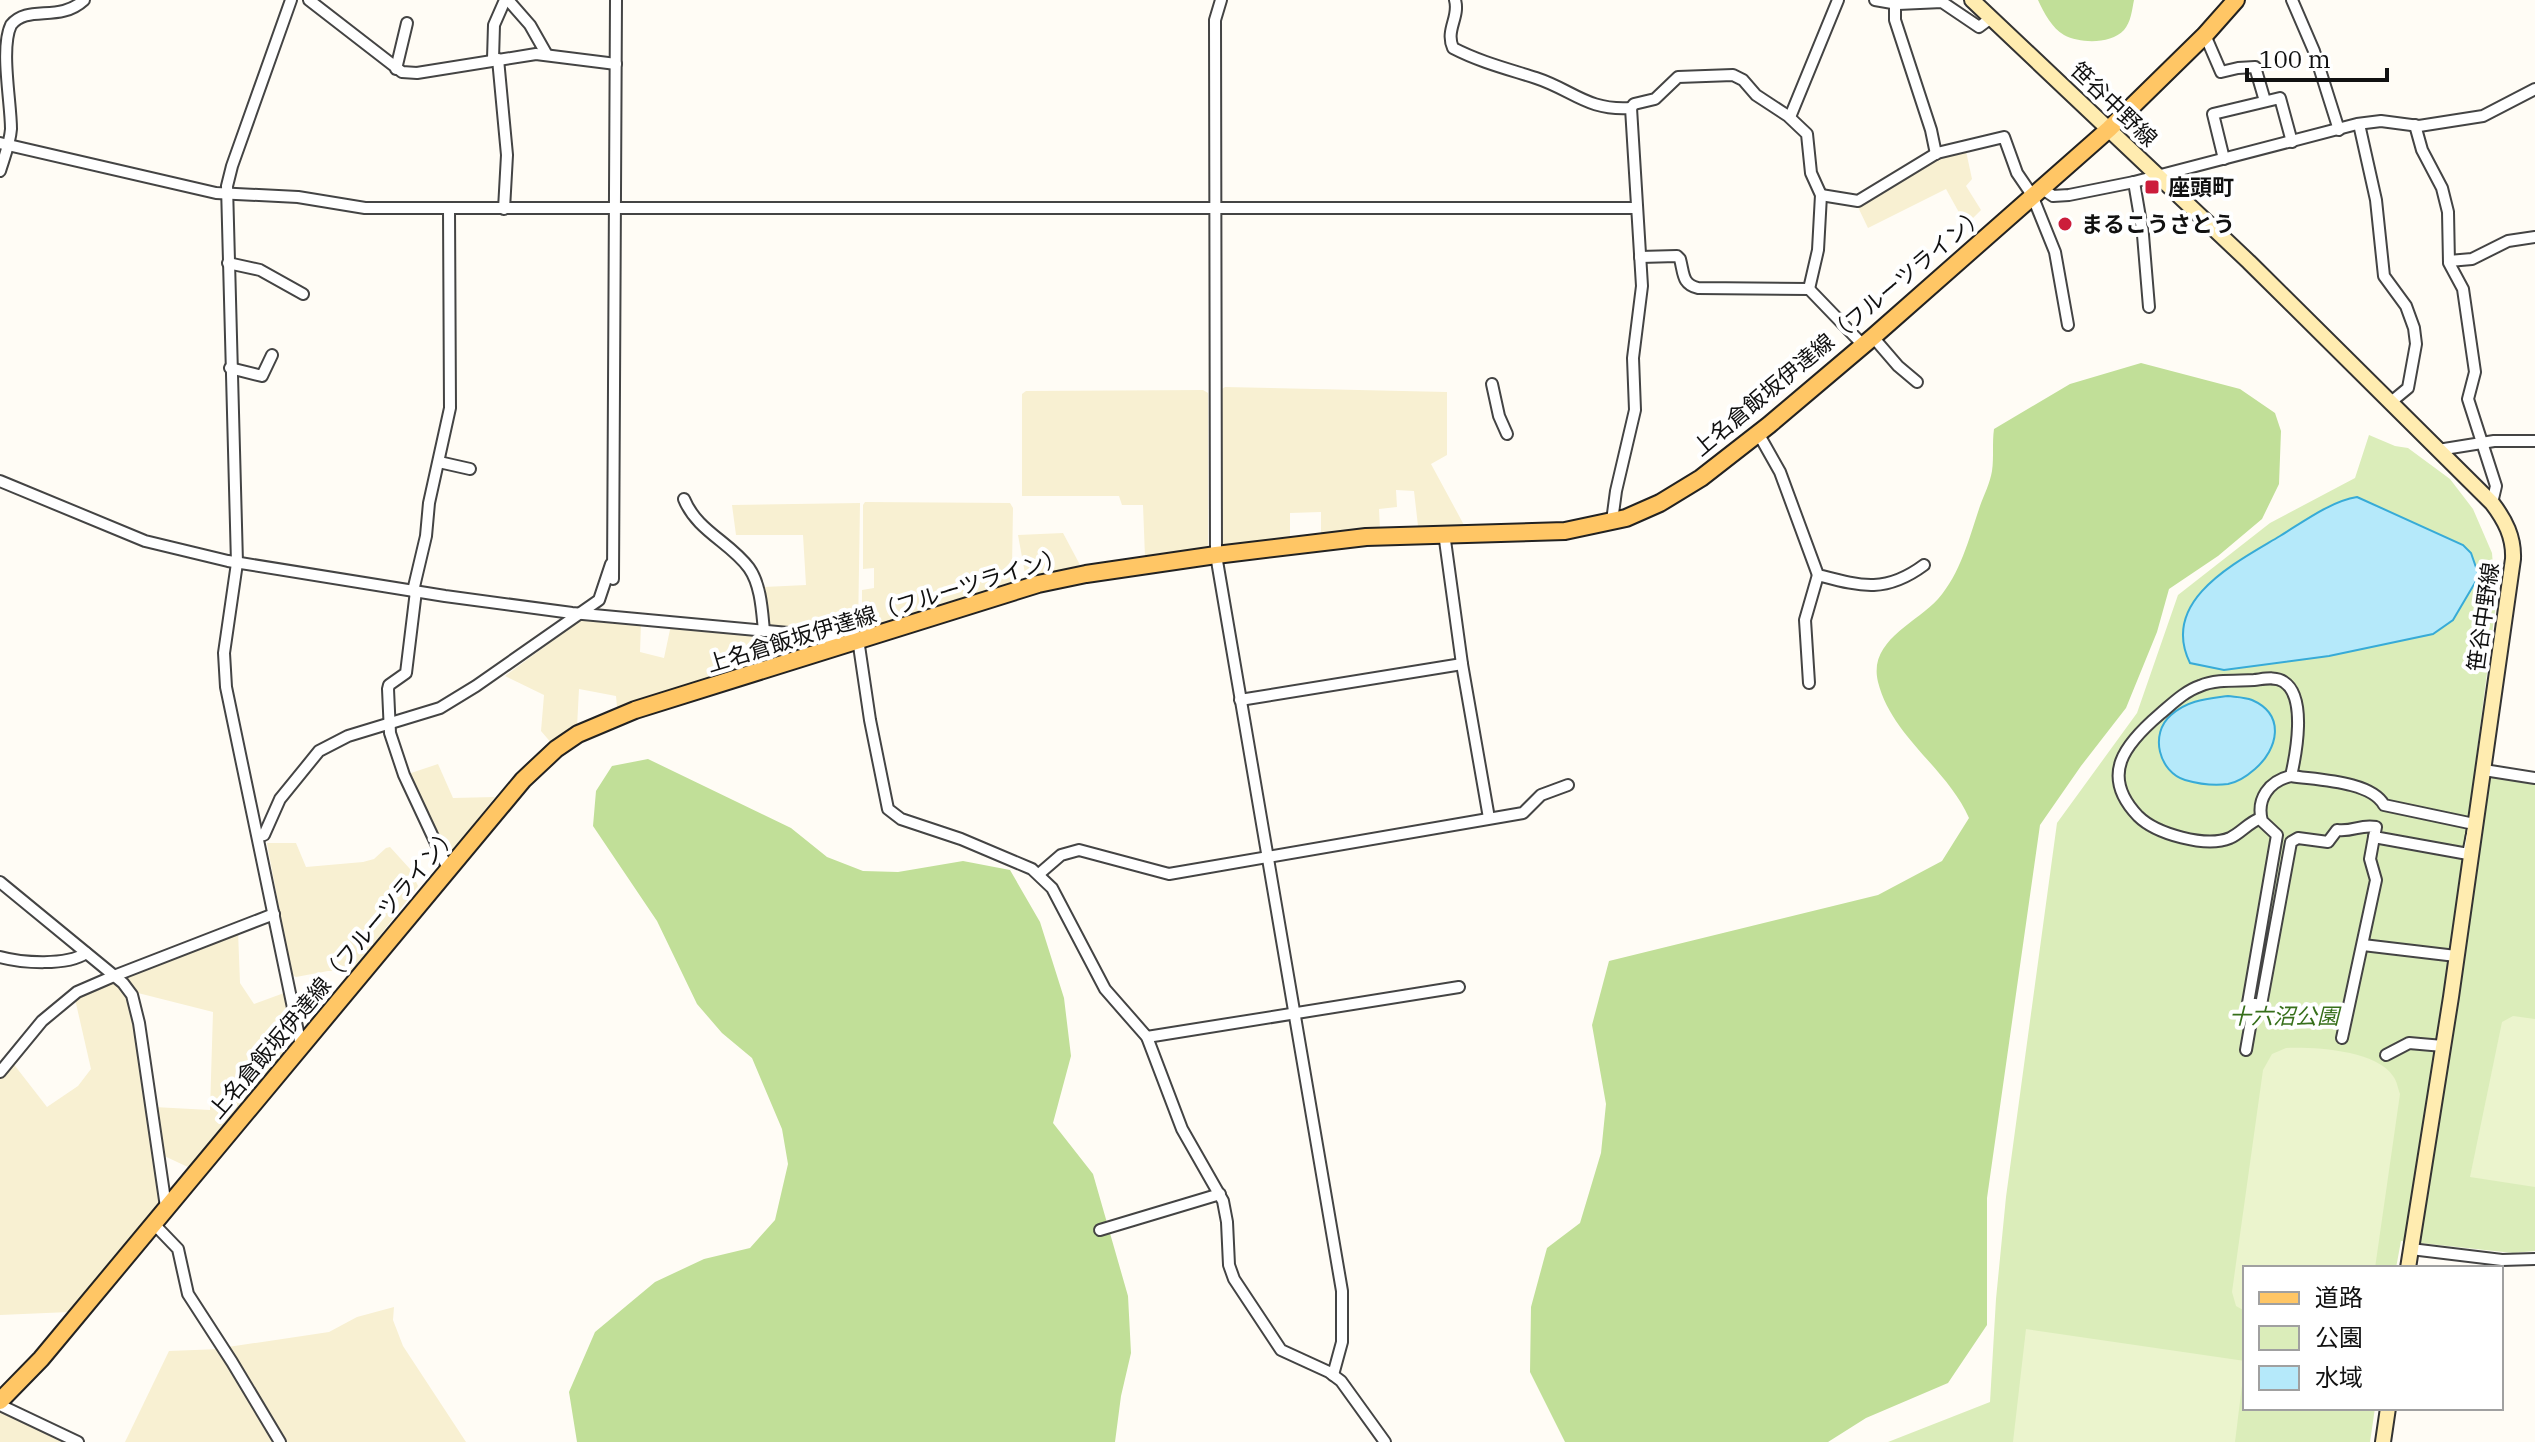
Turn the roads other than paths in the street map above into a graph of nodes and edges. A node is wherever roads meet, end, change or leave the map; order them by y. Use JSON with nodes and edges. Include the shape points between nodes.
{"nodes":[{"id":1,"x":84,"y":0,"type":"edge"},
{"id":2,"x":291,"y":0,"type":"edge"},
{"id":3,"x":309,"y":0,"type":"edge"},
{"id":4,"x":507,"y":0,"type":"edge"},
{"id":5,"x":616,"y":0,"type":"edge"},
{"id":6,"x":1221,"y":0,"type":"edge"},
{"id":7,"x":1455,"y":0,"type":"edge"},
{"id":8,"x":1838,"y":0,"type":"edge"},
{"id":9,"x":1875,"y":0,"type":"edge"},
{"id":10,"x":1972,"y":0,"type":"edge"},
{"id":11,"x":2236,"y":0,"type":"edge"},
{"id":12,"x":2292,"y":0,"type":"edge"},
{"id":13,"x":1895,"y":3,"type":"junction"},
{"id":14,"x":1991,"y":18,"type":"junction"},
{"id":15,"x":407,"y":23,"type":"dead end"},
{"id":16,"x":2205,"y":35,"type":"junction"},
{"id":17,"x":547,"y":55,"type":"junction"},
{"id":18,"x":495,"y":59,"type":"junction"},
{"id":19,"x":616,"y":64,"type":"junction"},
{"id":20,"x":396,"y":69,"type":"junction"},
{"id":21,"x":2535,"y":89,"type":"edge"},
{"id":22,"x":2265,"y":101,"type":"junction"},
{"id":23,"x":1631,"y":108,"type":"junction"},
{"id":24,"x":1790,"y":117,"type":"junction"},
{"id":25,"x":2359,"y":124,"type":"junction"},
{"id":26,"x":2415,"y":125,"type":"junction"},
{"id":27,"x":2109,"y":129,"type":"junction"},
{"id":28,"x":2339,"y":130,"type":"junction"},
{"id":29,"x":2292,"y":142,"type":"junction"},
{"id":30,"x":4,"y":143,"type":"edge"},
{"id":31,"x":1936,"y":154,"type":"junction"},
{"id":32,"x":2224,"y":159,"type":"junction"},
{"id":33,"x":0,"y":171,"type":"edge"},
{"id":34,"x":2159,"y":177,"type":"junction"},
{"id":35,"x":2134,"y":182,"type":"junction"},
{"id":36,"x":2036,"y":192,"type":"junction"},
{"id":37,"x":227,"y":195,"type":"junction"},
{"id":38,"x":1821,"y":195,"type":"junction"},
{"id":39,"x":1636,"y":208,"type":"junction"},
{"id":40,"x":449,"y":209,"type":"junction"},
{"id":41,"x":504,"y":209,"type":"junction"},
{"id":42,"x":616,"y":209,"type":"junction"},
{"id":43,"x":1215,"y":209,"type":"junction"},
{"id":44,"x":2535,"y":237,"type":"edge"},
{"id":45,"x":1640,"y":257,"type":"junction"},
{"id":46,"x":2449,"y":261,"type":"junction"},
{"id":47,"x":228,"y":263,"type":"junction"},
{"id":48,"x":1809,"y":289,"type":"junction"},
{"id":49,"x":303,"y":294,"type":"dead end"},
{"id":50,"x":2149,"y":307,"type":"dead end"},
{"id":51,"x":2068,"y":325,"type":"dead end"},
{"id":52,"x":1868,"y":341,"type":"junction"},
{"id":53,"x":272,"y":355,"type":"dead end"},
{"id":54,"x":230,"y":368,"type":"junction"},
{"id":55,"x":1917,"y":382,"type":"dead end"},
{"id":56,"x":1492,"y":384,"type":"dead end"},
{"id":57,"x":2391,"y":402,"type":"junction"},
{"id":58,"x":1758,"y":433,"type":"junction"},
{"id":59,"x":1507,"y":434,"type":"dead end"},
{"id":60,"x":2535,"y":441,"type":"edge"},
{"id":61,"x":2484,"y":443,"type":"junction"},
{"id":62,"x":2438,"y":450,"type":"junction"},
{"id":63,"x":439,"y":462,"type":"junction"},
{"id":64,"x":470,"y":469,"type":"dead end"},
{"id":65,"x":0,"y":481,"type":"edge"},
{"id":66,"x":684,"y":499,"type":"dead end"},
{"id":67,"x":2492,"y":503,"type":"junction"},
{"id":68,"x":1612,"y":521,"type":"junction"},
{"id":69,"x":1444,"y":533,"type":"junction"},
{"id":70,"x":1216,"y":555,"type":"junction"},
{"id":71,"x":613,"y":558,"type":"junction"},
{"id":72,"x":237,"y":563,"type":"junction"},
{"id":73,"x":1924,"y":565,"type":"dead end"},
{"id":74,"x":1818,"y":575,"type":"junction"},
{"id":75,"x":613,"y":579,"type":"dead end"},
{"id":76,"x":414,"y":591,"type":"junction"},
{"id":77,"x":583,"y":614,"type":"junction"},
{"id":78,"x":764,"y":631,"type":"junction"},
{"id":79,"x":851,"y":641,"type":"junction"},
{"id":80,"x":1462,"y":664,"type":"junction"},
{"id":81,"x":1809,"y":683,"type":"dead end"},
{"id":82,"x":1240,"y":700,"type":"junction"},
{"id":83,"x":390,"y":724,"type":"junction"},
{"id":84,"x":2484,"y":770,"type":"junction"},
{"id":85,"x":2291,"y":776,"type":"junction"},
{"id":86,"x":2535,"y":778,"type":"edge"},
{"id":87,"x":1568,"y":785,"type":"dead end"},
{"id":88,"x":1489,"y":818,"type":"junction"},
{"id":89,"x":2261,"y":818,"type":"junction"},
{"id":90,"x":259,"y":836,"type":"junction"},
{"id":91,"x":2374,"y":837,"type":"junction"},
{"id":92,"x":1267,"y":857,"type":"junction"},
{"id":93,"x":448,"y":869,"type":"junction"},
{"id":94,"x":1039,"y":874,"type":"junction"},
{"id":95,"x":0,"y":882,"type":"edge"},
{"id":96,"x":274,"y":914,"type":"junction"},
{"id":97,"x":2363,"y":945,"type":"junction"},
{"id":98,"x":86,"y":953,"type":"junction"},
{"id":99,"x":2456,"y":956,"type":"junction"},
{"id":100,"x":0,"y":957,"type":"edge"},
{"id":101,"x":114,"y":976,"type":"junction"},
{"id":102,"x":1459,"y":987,"type":"dead end"},
{"id":103,"x":2254,"y":1004,"type":"junction"},
{"id":104,"x":1293,"y":1013,"type":"junction"},
{"id":105,"x":1147,"y":1037,"type":"junction"},
{"id":106,"x":2342,"y":1038,"type":"dead end"},
{"id":107,"x":301,"y":1046,"type":"junction"},
{"id":108,"x":2443,"y":1046,"type":"junction"},
{"id":109,"x":2246,"y":1050,"type":"dead end"},
{"id":110,"x":2386,"y":1055,"type":"dead end"},
{"id":111,"x":0,"y":1072,"type":"edge"},
{"id":112,"x":1220,"y":1194,"type":"junction"},
{"id":113,"x":166,"y":1207,"type":"junction"},
{"id":114,"x":153,"y":1223,"type":"junction"},
{"id":115,"x":1100,"y":1230,"type":"dead end"},
{"id":116,"x":2411,"y":1249,"type":"junction"},
{"id":117,"x":2535,"y":1259,"type":"edge"},
{"id":118,"x":2408,"y":1266,"type":"edge"},
{"id":119,"x":1333,"y":1375,"type":"junction"},
{"id":120,"x":0,"y":1403,"type":"edge"},
{"id":121,"x":2388,"y":1410,"type":"edge"},
{"id":122,"x":2384,"y":1441,"type":"edge"},
{"id":123,"x":78,"y":1442,"type":"edge"},
{"id":124,"x":280,"y":1442,"type":"edge"},
{"id":125,"x":1385,"y":1442,"type":"edge"}],
"edges":[{"from":1,"to":30,"type":"street","via":[[59,14],[30,13],[9,29],[4,47],[10,124]]},
{"from":2,"to":37,"type":"street","via":[[232,166]]},
{"from":3,"to":20,"type":"street"},
{"from":4,"to":17,"type":"street"},
{"from":4,"to":18,"type":"street","via":[[494,25]]},
{"from":5,"to":19,"type":"street"},
{"from":6,"to":43,"type":"street","via":[[1215,20]]},
{"from":7,"to":23,"type":"street","via":[[1449,37],[1453,48],[1540,79],[1594,106]]},
{"from":8,"to":24,"type":"street"},
{"from":9,"to":13,"type":"street"},
{"from":10,"to":14,"type":"street","name":"笹谷中野線"},
{"from":11,"to":16,"type":"main road","name":"上名倉飯坂伊達線（フルーツライン）"},
{"from":12,"to":28,"type":"street"},
{"from":13,"to":14,"type":"street","via":[[1942,2],[1979,27]]},
{"from":13,"to":31,"type":"street","via":[[1895,20]]},
{"from":14,"to":27,"type":"street","name":"笹谷中野線"},
{"from":15,"to":20,"type":"street"},
{"from":16,"to":22,"type":"street","via":[[2221,72],[2255,67]]},
{"from":16,"to":27,"type":"main road","name":"上名倉飯坂伊達線（フルーツライン）"},
{"from":17,"to":18,"type":"street"},
{"from":17,"to":19,"type":"street"},
{"from":18,"to":20,"type":"street","via":[[409,74]]},
{"from":18,"to":41,"type":"street","via":[[507,145]]},
{"from":19,"to":42,"type":"street"},
{"from":21,"to":26,"type":"street","via":[[2483,116]]},
{"from":22,"to":29,"type":"street","via":[[2280,98]]},
{"from":22,"to":32,"type":"street","via":[[2213,114]]},
{"from":23,"to":24,"type":"street","via":[[1655,99],[1678,77],[1733,75]]},
{"from":23,"to":39,"type":"street"},
{"from":24,"to":38,"type":"street","via":[[1809,138],[1811,173]]},
{"from":25,"to":26,"type":"street"},
{"from":25,"to":28,"type":"street"},
{"from":25,"to":57,"type":"street","via":[[2376,200],[2384,276],[2406,306],[2416,344],[2408,388]]},
{"from":26,"to":46,"type":"street","via":[[2442,188]]},
{"from":27,"to":34,"type":"street","name":"笹谷中野線"},
{"from":27,"to":36,"type":"main road","name":"上名倉飯坂伊達線（フルーツライン）"},
{"from":28,"to":29,"type":"street"},
{"from":29,"to":32,"type":"street"},
{"from":30,"to":33,"type":"street"},
{"from":30,"to":37,"type":"street"},
{"from":31,"to":36,"type":"street","via":[[2004,137],[2017,173]]},
{"from":31,"to":38,"type":"street","via":[[1858,201]]},
{"from":32,"to":34,"type":"street"},
{"from":34,"to":35,"type":"street"},
{"from":34,"to":57,"type":"street","name":"笹谷中野線"},
{"from":35,"to":36,"type":"street","via":[[2069,195]]},
{"from":35,"to":50,"type":"street"},
{"from":36,"to":51,"type":"street","via":[[2055,252]]},
{"from":36,"to":52,"type":"main road","name":"上名倉飯坂伊達線（フルーツライン）"},
{"from":37,"to":40,"type":"street","via":[[298,197],[365,208]]},
{"from":37,"to":47,"type":"street"},
{"from":38,"to":48,"type":"street"},
{"from":39,"to":43,"type":"street"},
{"from":39,"to":45,"type":"street"},
{"from":40,"to":41,"type":"street"},
{"from":40,"to":63,"type":"street","via":[[452,389]]},
{"from":41,"to":42,"type":"street"},
{"from":42,"to":43,"type":"street"},
{"from":42,"to":71,"type":"street"},
{"from":43,"to":70,"type":"street"},
{"from":44,"to":46,"type":"street","via":[[2508,241],[2472,259]]},
{"from":45,"to":48,"type":"street","via":[[1677,256],[1685,281],[1698,288]]},
{"from":45,"to":68,"type":"street","via":[[1635,410]]},
{"from":46,"to":61,"type":"street","via":[[2463,289],[2475,372],[2468,399]]},
{"from":47,"to":49,"type":"street","via":[[260,270]]},
{"from":47,"to":54,"type":"street"},
{"from":48,"to":52,"type":"street"},
{"from":52,"to":55,"type":"street"},
{"from":52,"to":58,"type":"main road","name":"上名倉飯坂伊達線（フルーツライン）"},
{"from":53,"to":54,"type":"street","via":[[262,376]]},
{"from":54,"to":72,"type":"street"},
{"from":56,"to":59,"type":"street"},
{"from":57,"to":62,"type":"street","name":"笹谷中野線"},
{"from":58,"to":68,"type":"main road","name":"上名倉飯坂伊達線（フルーツライン）","via":[[1674,496]]},
{"from":58,"to":74,"type":"street","via":[[1780,472]]},
{"from":60,"to":61,"type":"street"},
{"from":61,"to":62,"type":"street"},
{"from":61,"to":67,"type":"street","via":[[2496,486]]},
{"from":62,"to":67,"type":"street","name":"笹谷中野線"},
{"from":63,"to":64,"type":"street"},
{"from":63,"to":76,"type":"street"},
{"from":65,"to":72,"type":"street","via":[[145,541]]},
{"from":66,"to":78,"type":"street","via":[[705,529],[749,567]]},
{"from":67,"to":84,"type":"street","name":"笹谷中野線","via":[[2513,542],[2513,559]]},
{"from":68,"to":69,"type":"main road","name":"上名倉飯坂伊達線（フルーツライン）","via":[[1565,531]]},
{"from":69,"to":70,"type":"main road","name":"上名倉飯坂伊達線（フルーツライン）"},
{"from":69,"to":80,"type":"street"},
{"from":70,"to":79,"type":"main road","name":"上名倉飯坂伊達線（フルーツライン）","via":[[1038,584]]},
{"from":70,"to":82,"type":"street"},
{"from":71,"to":75,"type":"street"},
{"from":71,"to":77,"type":"street","via":[[603,594]]},
{"from":72,"to":76,"type":"street"},
{"from":72,"to":90,"type":"street","via":[[224,670]]},
{"from":73,"to":74,"type":"street","via":[[1870,587]]},
{"from":74,"to":81,"type":"street","via":[[1805,620]]},
{"from":76,"to":77,"type":"street"},
{"from":76,"to":83,"type":"street","via":[[406,673],[388,689]]},
{"from":77,"to":78,"type":"street"},
{"from":77,"to":83,"type":"street","via":[[440,708]]},
{"from":78,"to":79,"type":"street"},
{"from":79,"to":93,"type":"main road","name":"上名倉飯坂伊達線（フルーツライン）","via":[[635,710],[578,734],[523,780]]},
{"from":79,"to":94,"type":"street","via":[[888,809],[901,819]]},
{"from":80,"to":82,"type":"street"},
{"from":80,"to":88,"type":"street"},
{"from":82,"to":92,"type":"street"},
{"from":83,"to":90,"type":"street","via":[[319,751],[288,787]]},
{"from":83,"to":93,"type":"street","via":[[404,775]]},
{"from":84,"to":86,"type":"street"},
{"from":84,"to":99,"type":"street","name":"笹谷中野線"},
{"from":85,"to":89,"type":"street","via":[[2273,783],[2261,802]]},
{"from":85,"to":89,"type":"street","via":[[2298,721],[2295,702],[2283,681],[2272,679],[2216,682],[2191,690],[2123,753],[2123,791],[2128,804],[2150,825],[2190,839],[2226,839]]},
{"from":85,"to":91,"type":"street","via":[[2352,785],[2374,792],[2384,805],[2474,824],[2468,854]]},
{"from":87,"to":88,"type":"street","via":[[1541,795],[1523,813]]},
{"from":88,"to":92,"type":"street"},
{"from":89,"to":103,"type":"street","via":[[2277,835],[2248,1003]]},
{"from":90,"to":96,"type":"street"},
{"from":91,"to":97,"type":"street","via":[[2370,859],[2376,880]]},
{"from":91,"to":103,"type":"street","via":[[2376,827],[2364,825],[2350,832],[2337,830],[2328,842],[2291,842],[2261,1005]]},
{"from":92,"to":94,"type":"street","via":[[1169,874],[1079,850],[1061,855]]},
{"from":92,"to":104,"type":"street"},
{"from":93,"to":107,"type":"main road","name":"上名倉飯坂伊達線（フルーツライン）"},
{"from":94,"to":105,"type":"street","via":[[1052,888],[1105,989]]},
{"from":95,"to":98,"type":"street"},
{"from":96,"to":101,"type":"street"},
{"from":96,"to":107,"type":"street"},
{"from":97,"to":99,"type":"street"},
{"from":97,"to":106,"type":"street"},
{"from":98,"to":100,"type":"street","via":[[74,959],[27,962]]},
{"from":98,"to":101,"type":"street"},
{"from":99,"to":108,"type":"street","name":"笹谷中野線"},
{"from":101,"to":111,"type":"street","via":[[63,1003]]},
{"from":101,"to":113,"type":"street","via":[[137,1006]]},
{"from":102,"to":104,"type":"street"},
{"from":103,"to":109,"type":"street"},
{"from":104,"to":105,"type":"street"},
{"from":104,"to":119,"type":"street","via":[[1342,1291],[1342,1342]]},
{"from":105,"to":112,"type":"street","via":[[1182,1129]]},
{"from":107,"to":113,"type":"main road","name":"上名倉飯坂伊達線（フルーツライン）"},
{"from":108,"to":110,"type":"street","via":[[2409,1043]]},
{"from":108,"to":116,"type":"street","name":"笹谷中野線"},
{"from":112,"to":115,"type":"street"},
{"from":112,"to":119,"type":"street","via":[[1234,1279],[1281,1350]]},
{"from":113,"to":114,"type":"main road","name":"上名倉飯坂伊達線（フルーツライン）"},
{"from":114,"to":120,"type":"main road","name":"上名倉飯坂伊達線（フルーツライン）"},
{"from":114,"to":124,"type":"street","via":[[178,1249],[188,1294]]},
{"from":116,"to":117,"type":"street"},
{"from":116,"to":118,"type":"street","name":"笹谷中野線"},
{"from":119,"to":125,"type":"street"},
{"from":120,"to":123,"type":"street"},
{"from":121,"to":122,"type":"street"}]}
